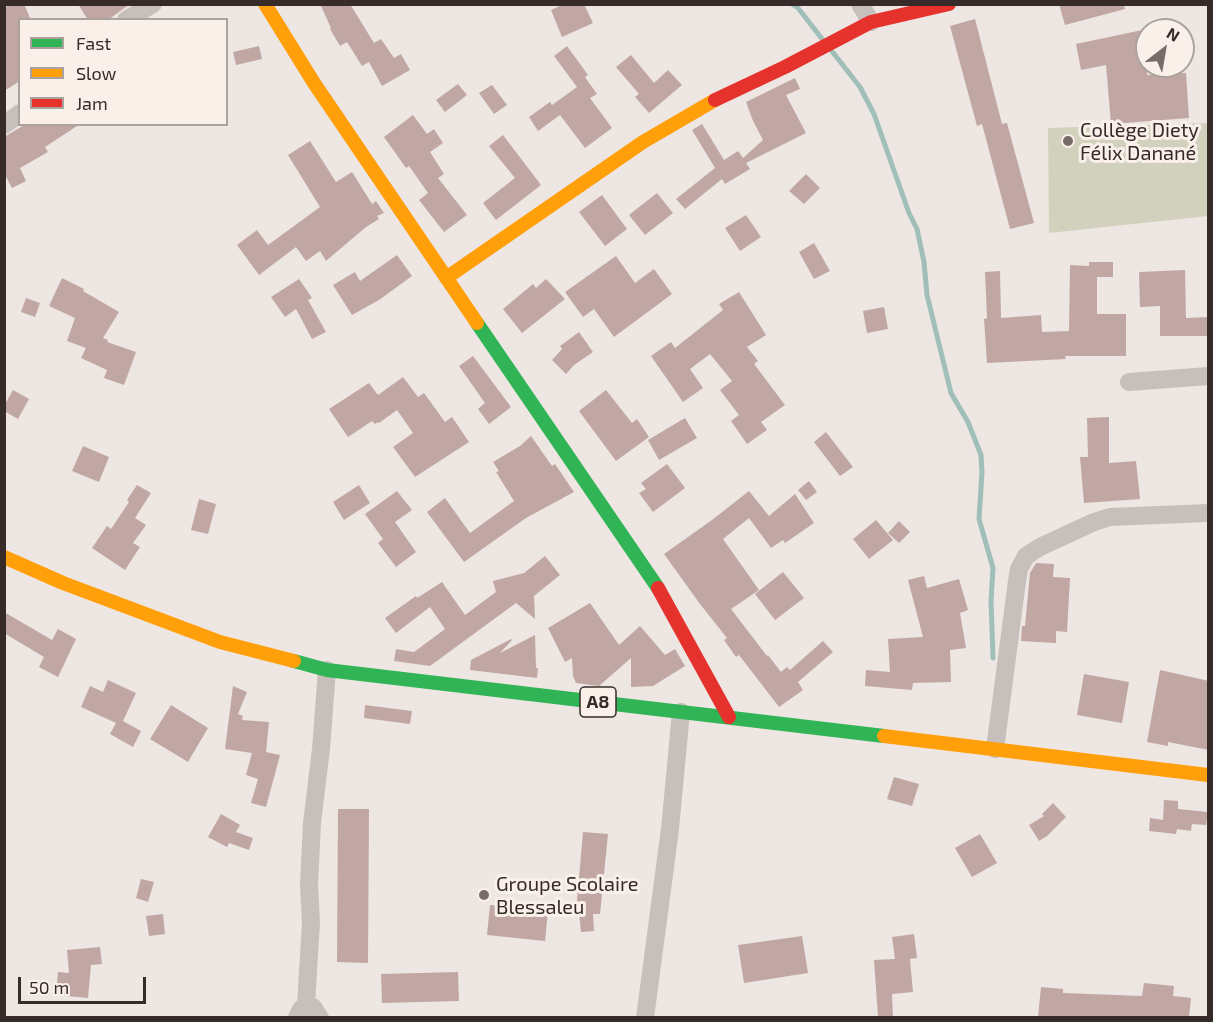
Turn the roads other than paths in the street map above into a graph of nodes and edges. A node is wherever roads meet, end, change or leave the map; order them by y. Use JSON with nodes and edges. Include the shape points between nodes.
{"nodes":[{"id":1,"x":153,"y":4,"type":"edge"},
{"id":2,"x":265,"y":4,"type":"edge"},
{"id":3,"x":860,"y":4,"type":"edge"},
{"id":4,"x":949,"y":4,"type":"edge"},
{"id":5,"x":129,"y":18,"type":"edge"},
{"id":6,"x":871,"y":22,"type":"junction"},
{"id":7,"x":18,"y":114,"type":"edge"},
{"id":8,"x":4,"y":125,"type":"edge"},
{"id":9,"x":446,"y":278,"type":"junction"},
{"id":10,"x":1209,"y":376,"type":"edge"},
{"id":11,"x":1129,"y":382,"type":"dead end"},
{"id":12,"x":1209,"y":513,"type":"edge"},
{"id":13,"x":4,"y":557,"type":"edge"},
{"id":14,"x":327,"y":670,"type":"junction"},
{"id":15,"x":681,"y":712,"type":"junction"},
{"id":16,"x":729,"y":717,"type":"junction"},
{"id":17,"x":994,"y":749,"type":"junction"},
{"id":18,"x":1209,"y":775,"type":"edge"},
{"id":19,"x":302,"y":1011,"type":"edge"},
{"id":20,"x":320,"y":1017,"type":"edge"},
{"id":21,"x":645,"y":1017,"type":"edge"}],
"edges":[{"from":1,"to":5,"type":"street"},
{"from":2,"to":9,"type":"street"},
{"from":3,"to":6,"type":"street"},
{"from":4,"to":6,"type":"street"},
{"from":6,"to":9,"type":"street","via":[[706,104],[643,142]]},
{"from":7,"to":8,"type":"street"},
{"from":9,"to":16,"type":"street","via":[[666,600]]},
{"from":10,"to":11,"type":"street"},
{"from":12,"to":17,"type":"street","via":[[1110,517],[1026,556],[1017,581]]},
{"from":13,"to":14,"type":"street","number":"A8","via":[[220,642]]},
{"from":14,"to":15,"type":"street","number":"A8"},
{"from":14,"to":19,"type":"street","via":[[312,824],[311,922]]},
{"from":15,"to":16,"type":"street","number":"A8"},
{"from":15,"to":21,"type":"street"},
{"from":16,"to":17,"type":"street","number":"A8"},
{"from":17,"to":18,"type":"street","number":"A8"},
{"from":19,"to":20,"type":"street","via":[[313,1007]]}]}
